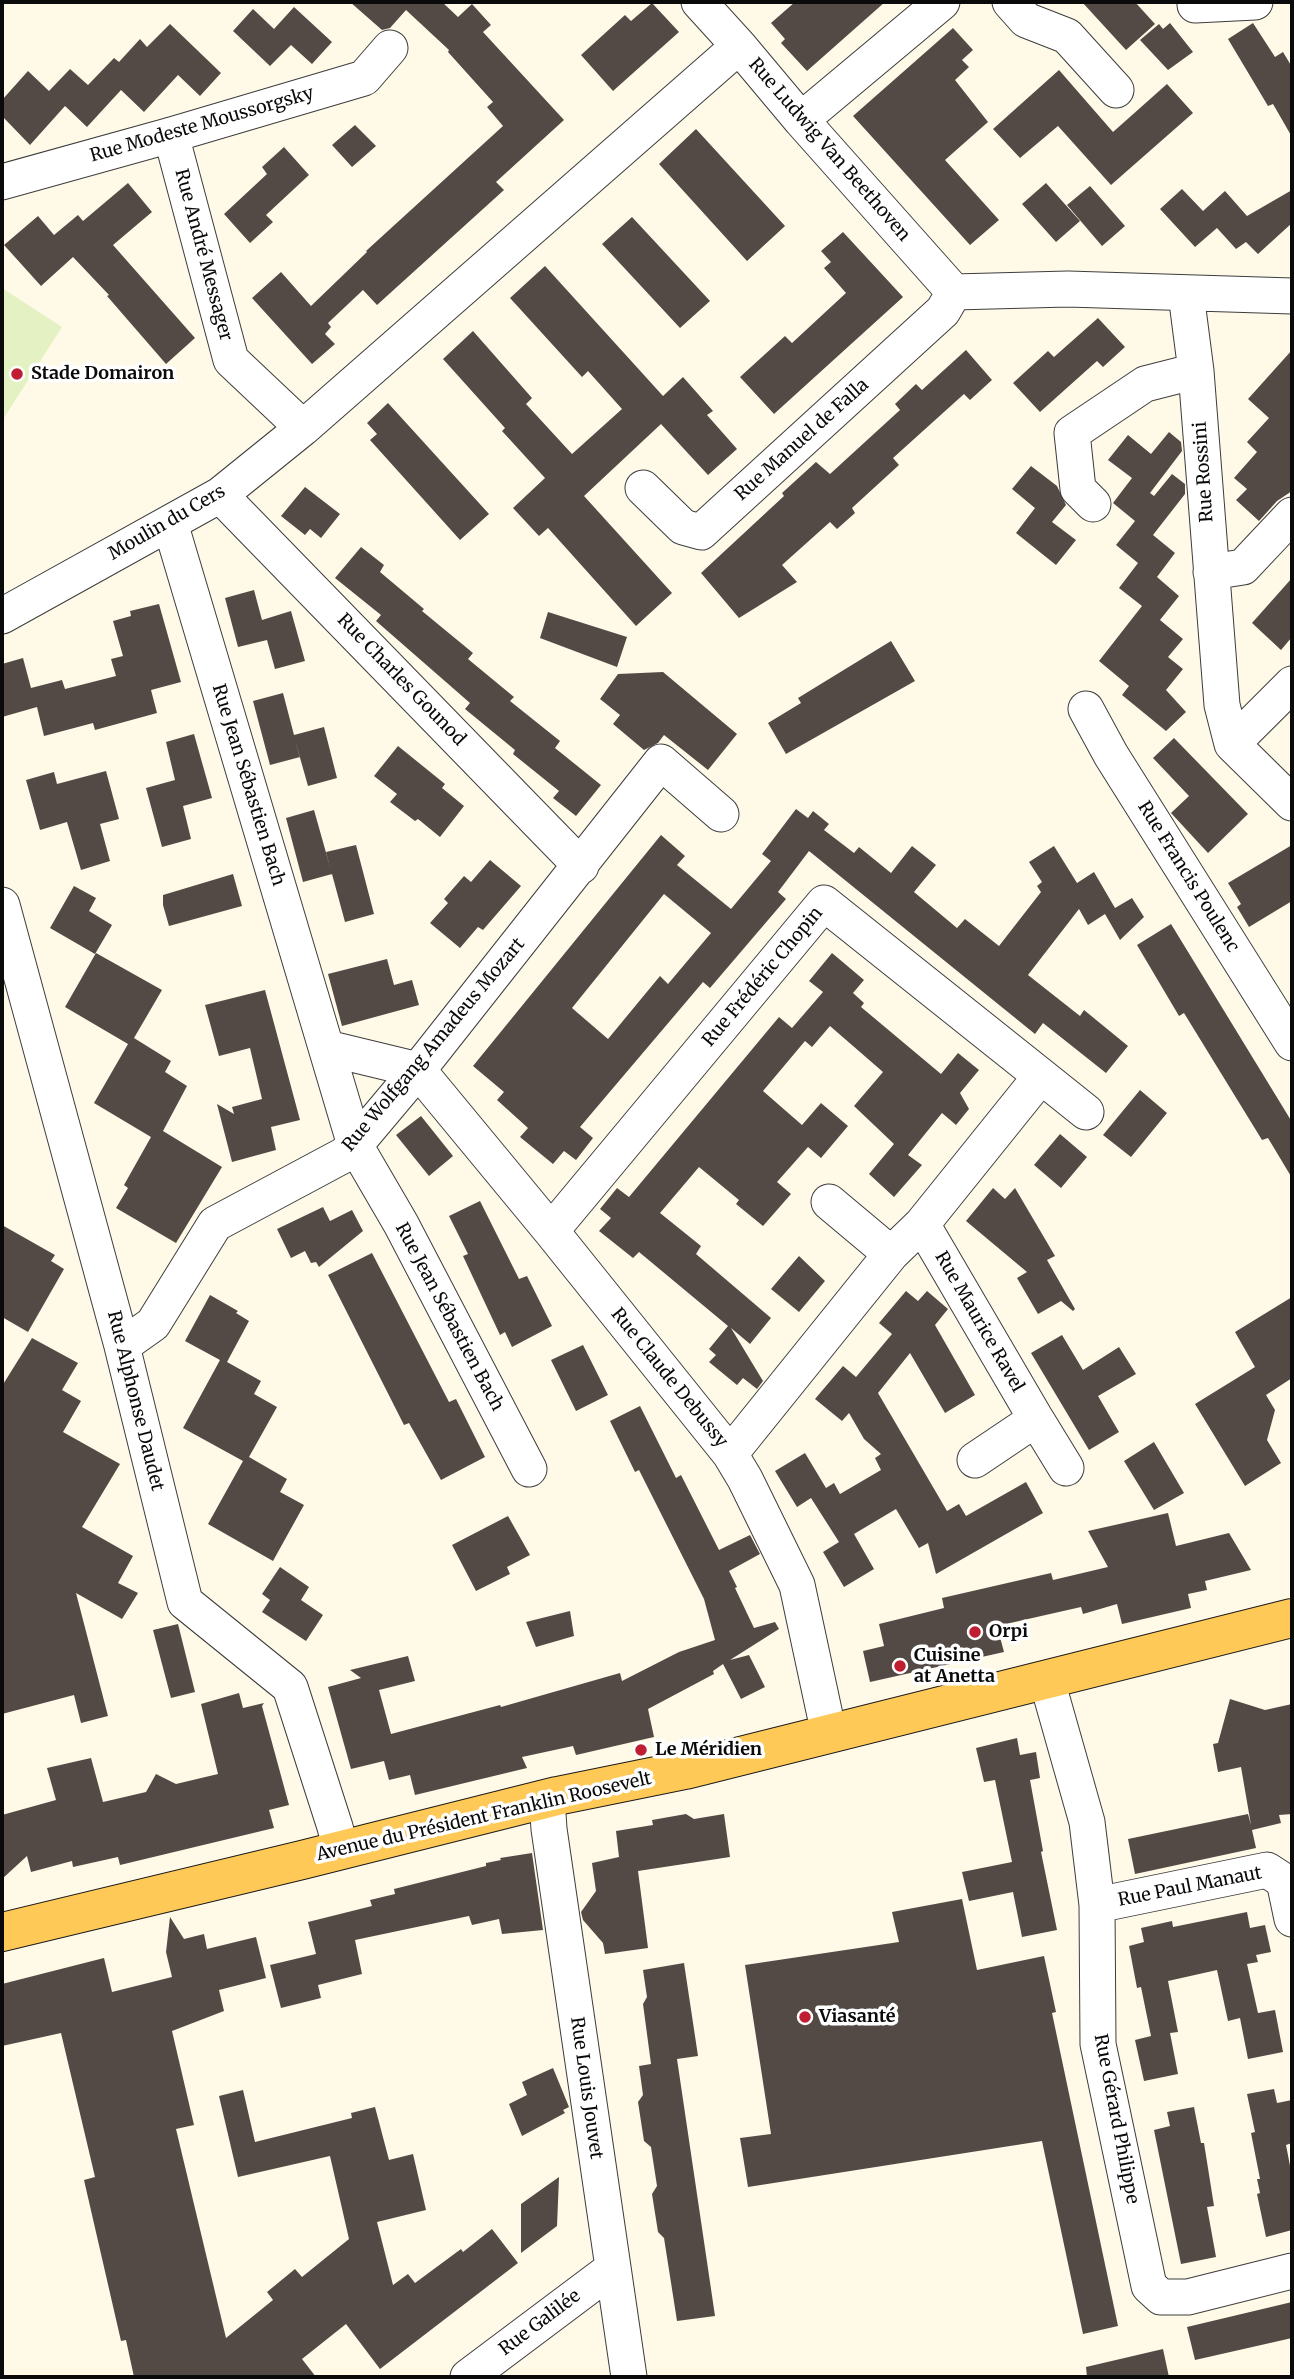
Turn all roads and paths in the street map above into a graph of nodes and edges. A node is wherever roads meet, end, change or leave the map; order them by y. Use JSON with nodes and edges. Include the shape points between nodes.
{"nodes":[{"id":1,"x":699,"y":2,"type":"edge"},
{"id":2,"x":942,"y":2,"type":"edge"},
{"id":3,"x":1010,"y":2,"type":"edge"},
{"id":4,"x":1255,"y":2,"type":"edge"},
{"id":5,"x":1195,"y":5,"type":"dead end"},
{"id":6,"x":739,"y":46,"type":"junction"},
{"id":7,"x":390,"y":48,"type":"dead end"},
{"id":8,"x":1116,"y":90,"type":"dead end"},
{"id":9,"x":801,"y":120,"type":"junction"},
{"id":10,"x":171,"y":135,"type":"junction"},
{"id":11,"x":2,"y":182,"type":"edge"},
{"id":12,"x":954,"y":292,"type":"junction"},
{"id":13,"x":1186,"y":293,"type":"junction"},
{"id":14,"x":1292,"y":296,"type":"edge"},
{"id":15,"x":1196,"y":371,"type":"junction"},
{"id":16,"x":311,"y":420,"type":"junction"},
{"id":17,"x":643,"y":488,"type":"dead end"},
{"id":18,"x":220,"y":495,"type":"junction"},
{"id":19,"x":1093,"y":504,"type":"dead end"},
{"id":20,"x":1292,"y":515,"type":"edge"},
{"id":21,"x":170,"y":523,"type":"junction"},
{"id":22,"x":1211,"y":572,"type":"junction"},
{"id":23,"x":2,"y":616,"type":"edge"},
{"id":24,"x":1292,"y":684,"type":"edge"},
{"id":25,"x":1086,"y":709,"type":"dead end"},
{"id":26,"x":1232,"y":744,"type":"junction"},
{"id":27,"x":1292,"y":803,"type":"edge"},
{"id":28,"x":721,"y":814,"type":"dead end"},
{"id":29,"x":581,"y":866,"type":"junction"},
{"id":30,"x":2,"y":905,"type":"edge"},
{"id":31,"x":1292,"y":1042,"type":"edge"},
{"id":32,"x":327,"y":1048,"type":"junction"},
{"id":33,"x":418,"y":1070,"type":"junction"},
{"id":34,"x":1041,"y":1076,"type":"junction"},
{"id":35,"x":1086,"y":1112,"type":"dead end"},
{"id":36,"x":355,"y":1145,"type":"junction"},
{"id":37,"x":830,"y":1202,"type":"dead end"},
{"id":38,"x":922,"y":1224,"type":"junction"},
{"id":39,"x":551,"y":1231,"type":"junction"},
{"id":40,"x":891,"y":1254,"type":"junction"},
{"id":41,"x":122,"y":1346,"type":"junction"},
{"id":42,"x":1036,"y":1419,"type":"junction"},
{"id":43,"x":730,"y":1454,"type":"junction"},
{"id":44,"x":975,"y":1460,"type":"dead end"},
{"id":45,"x":1066,"y":1468,"type":"dead end"},
{"id":46,"x":529,"y":1469,"type":"dead end"},
{"id":47,"x":1292,"y":1618,"type":"edge"},
{"id":48,"x":1047,"y":1681,"type":"junction"},
{"id":49,"x":829,"y":1734,"type":"junction"},
{"id":50,"x":547,"y":1799,"type":"junction"},
{"id":51,"x":341,"y":1850,"type":"junction"},
{"id":52,"x":1097,"y":1905,"type":"junction"},
{"id":53,"x":1292,"y":1919,"type":"edge"},
{"id":54,"x":2,"y":1932,"type":"edge"},
{"id":55,"x":612,"y":2269,"type":"junction"},
{"id":56,"x":1292,"y":2271,"type":"edge"},
{"id":57,"x":468,"y":2377,"type":"edge"},
{"id":58,"x":629,"y":2377,"type":"edge"}],
"edges":[{"from":1,"to":6,"type":"street"},
{"from":2,"to":9,"type":"street"},
{"from":3,"to":8,"type":"street","via":[[1026,20],[1067,36]]},
{"from":4,"to":5,"type":"street"},
{"from":6,"to":9,"type":"street","name":"Rue Ludwig Van Beethoven"},
{"from":6,"to":16,"type":"street","name":"Rue Ludwig Van Beethoven"},
{"from":7,"to":10,"type":"street","name":"Rue Modeste Moussorgsky","via":[[364,78]]},
{"from":9,"to":12,"type":"street","name":"Rue Ludwig Van Beethoven"},
{"from":10,"to":11,"type":"street","name":"Rue Modeste Moussorgsky"},
{"from":10,"to":16,"type":"street","name":"Rue André Messager","via":[[231,360]]},
{"from":12,"to":13,"type":"street"},
{"from":12,"to":17,"type":"street","name":"Rue Manuel de Falla","via":[[943,311],[701,532],[683,527]]},
{"from":13,"to":14,"type":"street"},
{"from":13,"to":15,"type":"street","name":"Rue Rossini"},
{"from":15,"to":19,"type":"street","via":[[1145,384],[1072,433],[1078,489]]},
{"from":15,"to":22,"type":"street","name":"Rue Rossini"},
{"from":16,"to":18,"type":"street","name":"Moulin du Cers"},
{"from":18,"to":21,"type":"street","name":"Moulin du Cers"},
{"from":18,"to":29,"type":"street","name":"Rue Charles Gounod"},
{"from":20,"to":22,"type":"street","via":[[1243,567]]},
{"from":21,"to":23,"type":"street","name":"Moulin du Cers"},
{"from":21,"to":32,"type":"street","name":"Rue Jean Sébastien Bach"},
{"from":22,"to":26,"type":"street","name":"Rue Rossini","via":[[1222,705]]},
{"from":24,"to":26,"type":"street"},
{"from":25,"to":31,"type":"street","name":"Rue Francis Poulenc"},
{"from":26,"to":27,"type":"street"},
{"from":28,"to":29,"type":"street","name":"Rue Wolfgang Amadeus Mozart","via":[[661,762]]},
{"from":29,"to":33,"type":"street","name":"Rue Wolfgang Amadeus Mozart"},
{"from":30,"to":41,"type":"street","name":"Rue Alphonse Daudet"},
{"from":32,"to":33,"type":"street"},
{"from":32,"to":36,"type":"street","name":"Rue Jean Sébastien Bach"},
{"from":33,"to":36,"type":"street","name":"Rue Wolfgang Amadeus Mozart"},
{"from":33,"to":39,"type":"street","name":"Rue Claude Debussy"},
{"from":34,"to":35,"type":"street","name":"Rue Frédéric Chopin"},
{"from":34,"to":38,"type":"street"},
{"from":34,"to":39,"type":"street","name":"Rue Frédéric Chopin","via":[[824,903]]},
{"from":36,"to":41,"type":"street","name":"Rue Wolfgang Amadeus Mozart","via":[[215,1224],[153,1324]]},
{"from":36,"to":46,"type":"street","name":"Rue Jean Sébastien Bach"},
{"from":37,"to":40,"type":"street"},
{"from":38,"to":40,"type":"street"},
{"from":38,"to":42,"type":"street","name":"Rue Maurice Ravel"},
{"from":39,"to":43,"type":"street","name":"Rue Claude Debussy"},
{"from":40,"to":43,"type":"street"},
{"from":41,"to":51,"type":"street","name":"Rue Alphonse Daudet","via":[[185,1602],[290,1687]]},
{"from":42,"to":44,"type":"street"},
{"from":42,"to":45,"type":"street","name":"Rue Maurice Ravel"},
{"from":43,"to":49,"type":"street","name":"Rue Claude Debussy","via":[[797,1585]]},
{"from":47,"to":48,"type":"main road","name":"Avenue du Président Franklin Roosevelt"},
{"from":48,"to":49,"type":"main road","name":"Avenue du Président Franklin Roosevelt"},
{"from":48,"to":52,"type":"street","name":"Rue Gérard Philippe","via":[[1087,1822]]},
{"from":49,"to":50,"type":"main road","name":"Avenue du Président Franklin Roosevelt"},
{"from":50,"to":51,"type":"main road","name":"Avenue du Président Franklin Roosevelt"},
{"from":50,"to":55,"type":"street","name":"Rue Louis Jouvet"},
{"from":51,"to":54,"type":"main road","name":"Avenue du Président Franklin Roosevelt"},
{"from":52,"to":53,"type":"street","name":"Rue Paul Manaut","via":[[1267,1870],[1284,1881]]},
{"from":52,"to":56,"type":"street","name":"Rue Gérard Philippe","via":[[1098,2044],[1149,2286],[1161,2297],[1188,2297]]},
{"from":55,"to":57,"type":"street","name":"Rue Galilée"},
{"from":55,"to":58,"type":"street","name":"Rue Louis Jouvet"}]}
